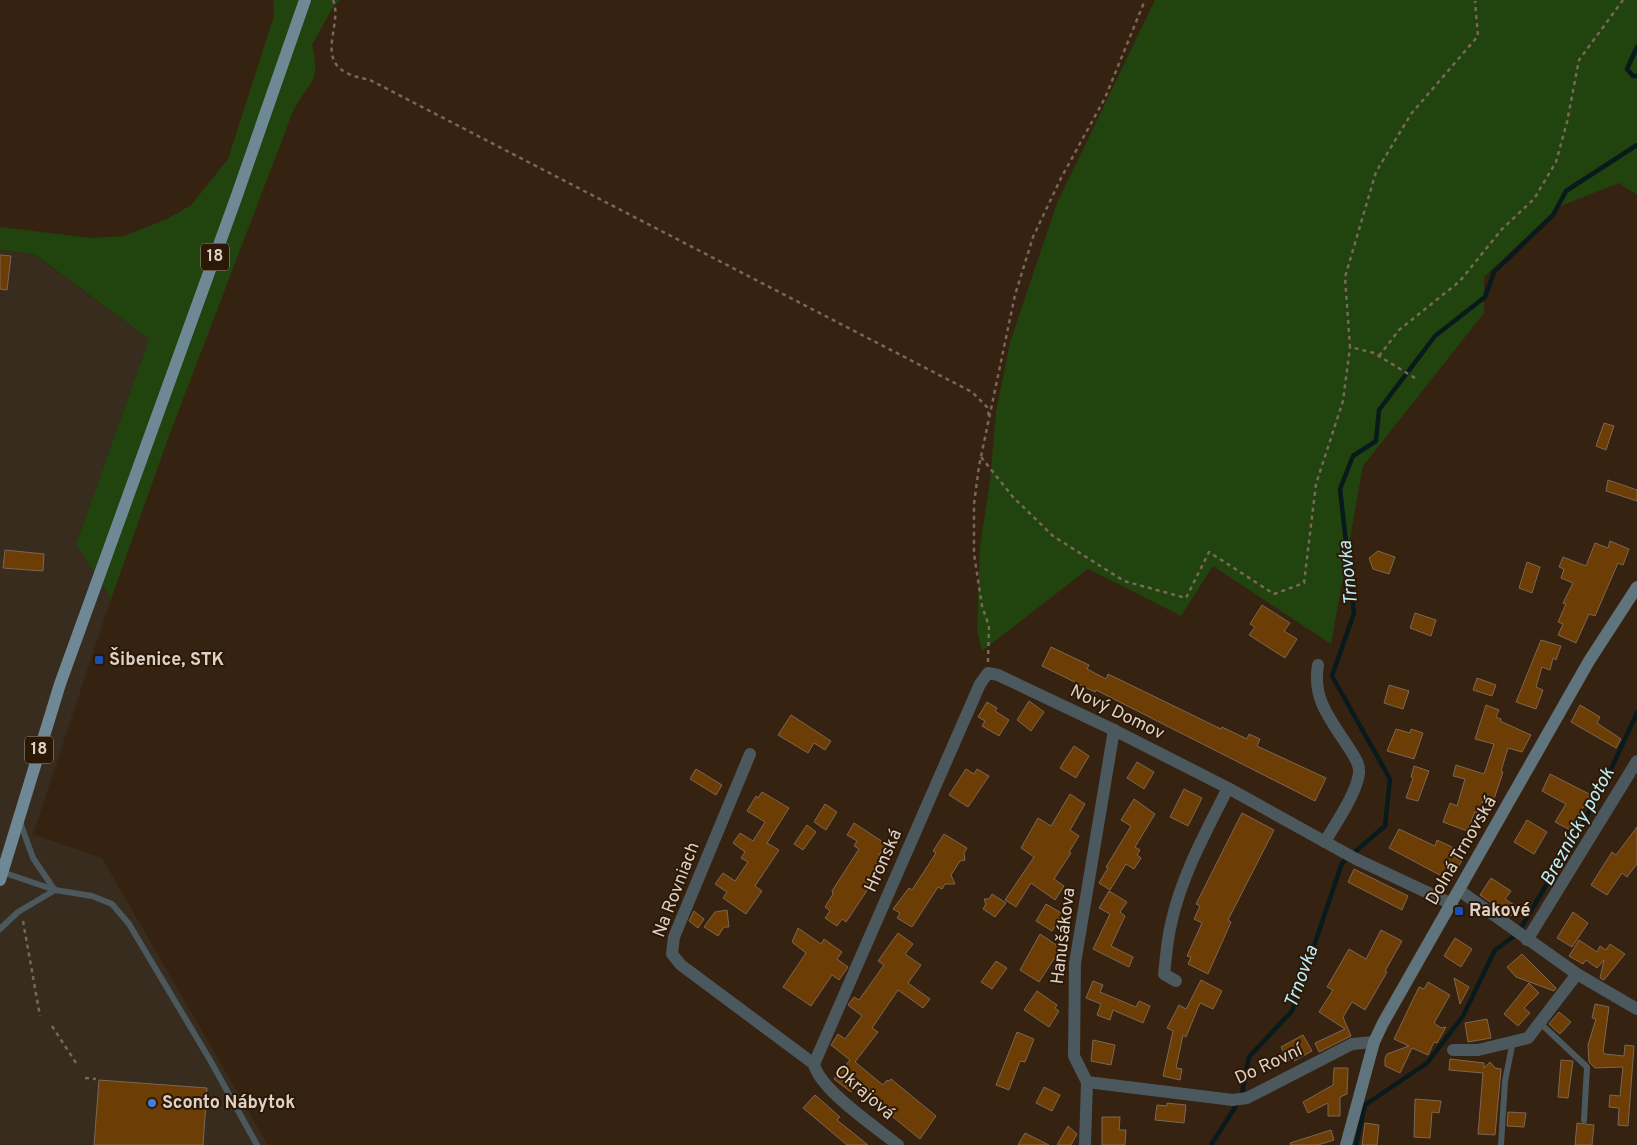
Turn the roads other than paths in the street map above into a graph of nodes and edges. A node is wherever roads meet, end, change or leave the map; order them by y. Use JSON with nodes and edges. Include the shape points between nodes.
{"nodes":[{"id":1,"x":304,"y":0,"type":"edge"},
{"id":2,"x":1637,"y":587,"type":"edge"},
{"id":3,"x":1318,"y":664,"type":"dead end"},
{"id":4,"x":988,"y":673,"type":"joint"},
{"id":5,"x":1114,"y":730,"type":"junction"},
{"id":6,"x":750,"y":754,"type":"dead end"},
{"id":7,"x":1637,"y":761,"type":"edge"},
{"id":8,"x":1228,"y":788,"type":"junction"},
{"id":9,"x":19,"y":815,"type":"junction"},
{"id":10,"x":1324,"y":842,"type":"junction"},
{"id":11,"x":1,"y":876,"type":"edge"},
{"id":12,"x":54,"y":890,"type":"junction"},
{"id":13,"x":1460,"y":891,"type":"junction"},
{"id":14,"x":1452,"y":904,"type":"junction"},
{"id":15,"x":0,"y":930,"type":"edge"},
{"id":16,"x":1520,"y":935,"type":"junction"},
{"id":17,"x":1578,"y":974,"type":"junction"},
{"id":18,"x":1176,"y":981,"type":"dead end"},
{"id":19,"x":1637,"y":1009,"type":"edge"},
{"id":20,"x":1540,"y":1023,"type":"junction"},
{"id":21,"x":1513,"y":1041,"type":"junction"},
{"id":22,"x":1374,"y":1042,"type":"junction"},
{"id":23,"x":1453,"y":1050,"type":"dead end"},
{"id":24,"x":814,"y":1064,"type":"junction"},
{"id":25,"x":1087,"y":1082,"type":"junction"},
{"id":26,"x":1584,"y":1120,"type":"dead end"},
{"id":27,"x":257,"y":1145,"type":"edge"},
{"id":28,"x":898,"y":1145,"type":"edge"},
{"id":29,"x":1085,"y":1145,"type":"edge"},
{"id":30,"x":1346,"y":1145,"type":"edge"},
{"id":31,"x":1501,"y":1145,"type":"edge"}],
"edges":[{"from":1,"to":9,"type":"main road","number":"18","via":[[60,684]]},
{"from":2,"to":13,"type":"street","name":"Dolná Trnovská","via":[[1589,661]]},
{"from":3,"to":10,"type":"street","via":[[1315,682],[1318,695],[1354,756],[1359,774]]},
{"from":4,"to":5,"type":"street","name":"Nový Domov"},
{"from":4,"to":24,"type":"street","name":"Hronská","via":[[980,684]]},
{"from":5,"to":8,"type":"street","name":"Nový Domov"},
{"from":5,"to":25,"type":"street","name":"Hanušákova","via":[[1075,963],[1074,1056]]},
{"from":6,"to":24,"type":"street","name":"Na Rovniach","via":[[674,937],[672,954],[682,965]]},
{"from":7,"to":16,"type":"street"},
{"from":8,"to":10,"type":"street","name":"Nový Domov"},
{"from":8,"to":18,"type":"street","via":[[1207,830],[1170,925],[1164,974]]},
{"from":9,"to":11,"type":"main road","number":"18"},
{"from":9,"to":12,"type":"lane","via":[[33,858]]},
{"from":10,"to":14,"type":"street","name":"Nový Domov"},
{"from":11,"to":12,"type":"lane"},
{"from":12,"to":15,"type":"lane","via":[[18,912]]},
{"from":12,"to":27,"type":"lane","via":[[92,896],[112,904],[129,924]]},
{"from":13,"to":14,"type":"street","name":"Dolná Trnovská"},
{"from":13,"to":16,"type":"street"},
{"from":14,"to":22,"type":"street","name":"Dolná Trnovská"},
{"from":16,"to":17,"type":"street"},
{"from":17,"to":19,"type":"street"},
{"from":17,"to":20,"type":"street"},
{"from":20,"to":21,"type":"street","via":[[1528,1038]]},
{"from":20,"to":26,"type":"lane","via":[[1587,1067]]},
{"from":21,"to":23,"type":"street","via":[[1478,1050]]},
{"from":21,"to":31,"type":"lane","via":[[1505,1082]]},
{"from":22,"to":25,"type":"street","name":"Do Rovní","via":[[1352,1044],[1247,1098],[1232,1100]]},
{"from":22,"to":30,"type":"street","name":"Dolná Trnovská"},
{"from":24,"to":28,"type":"street","name":"Okrajová","via":[[816,1074],[826,1087]]},
{"from":25,"to":29,"type":"street","name":"Hanušákova"}]}
